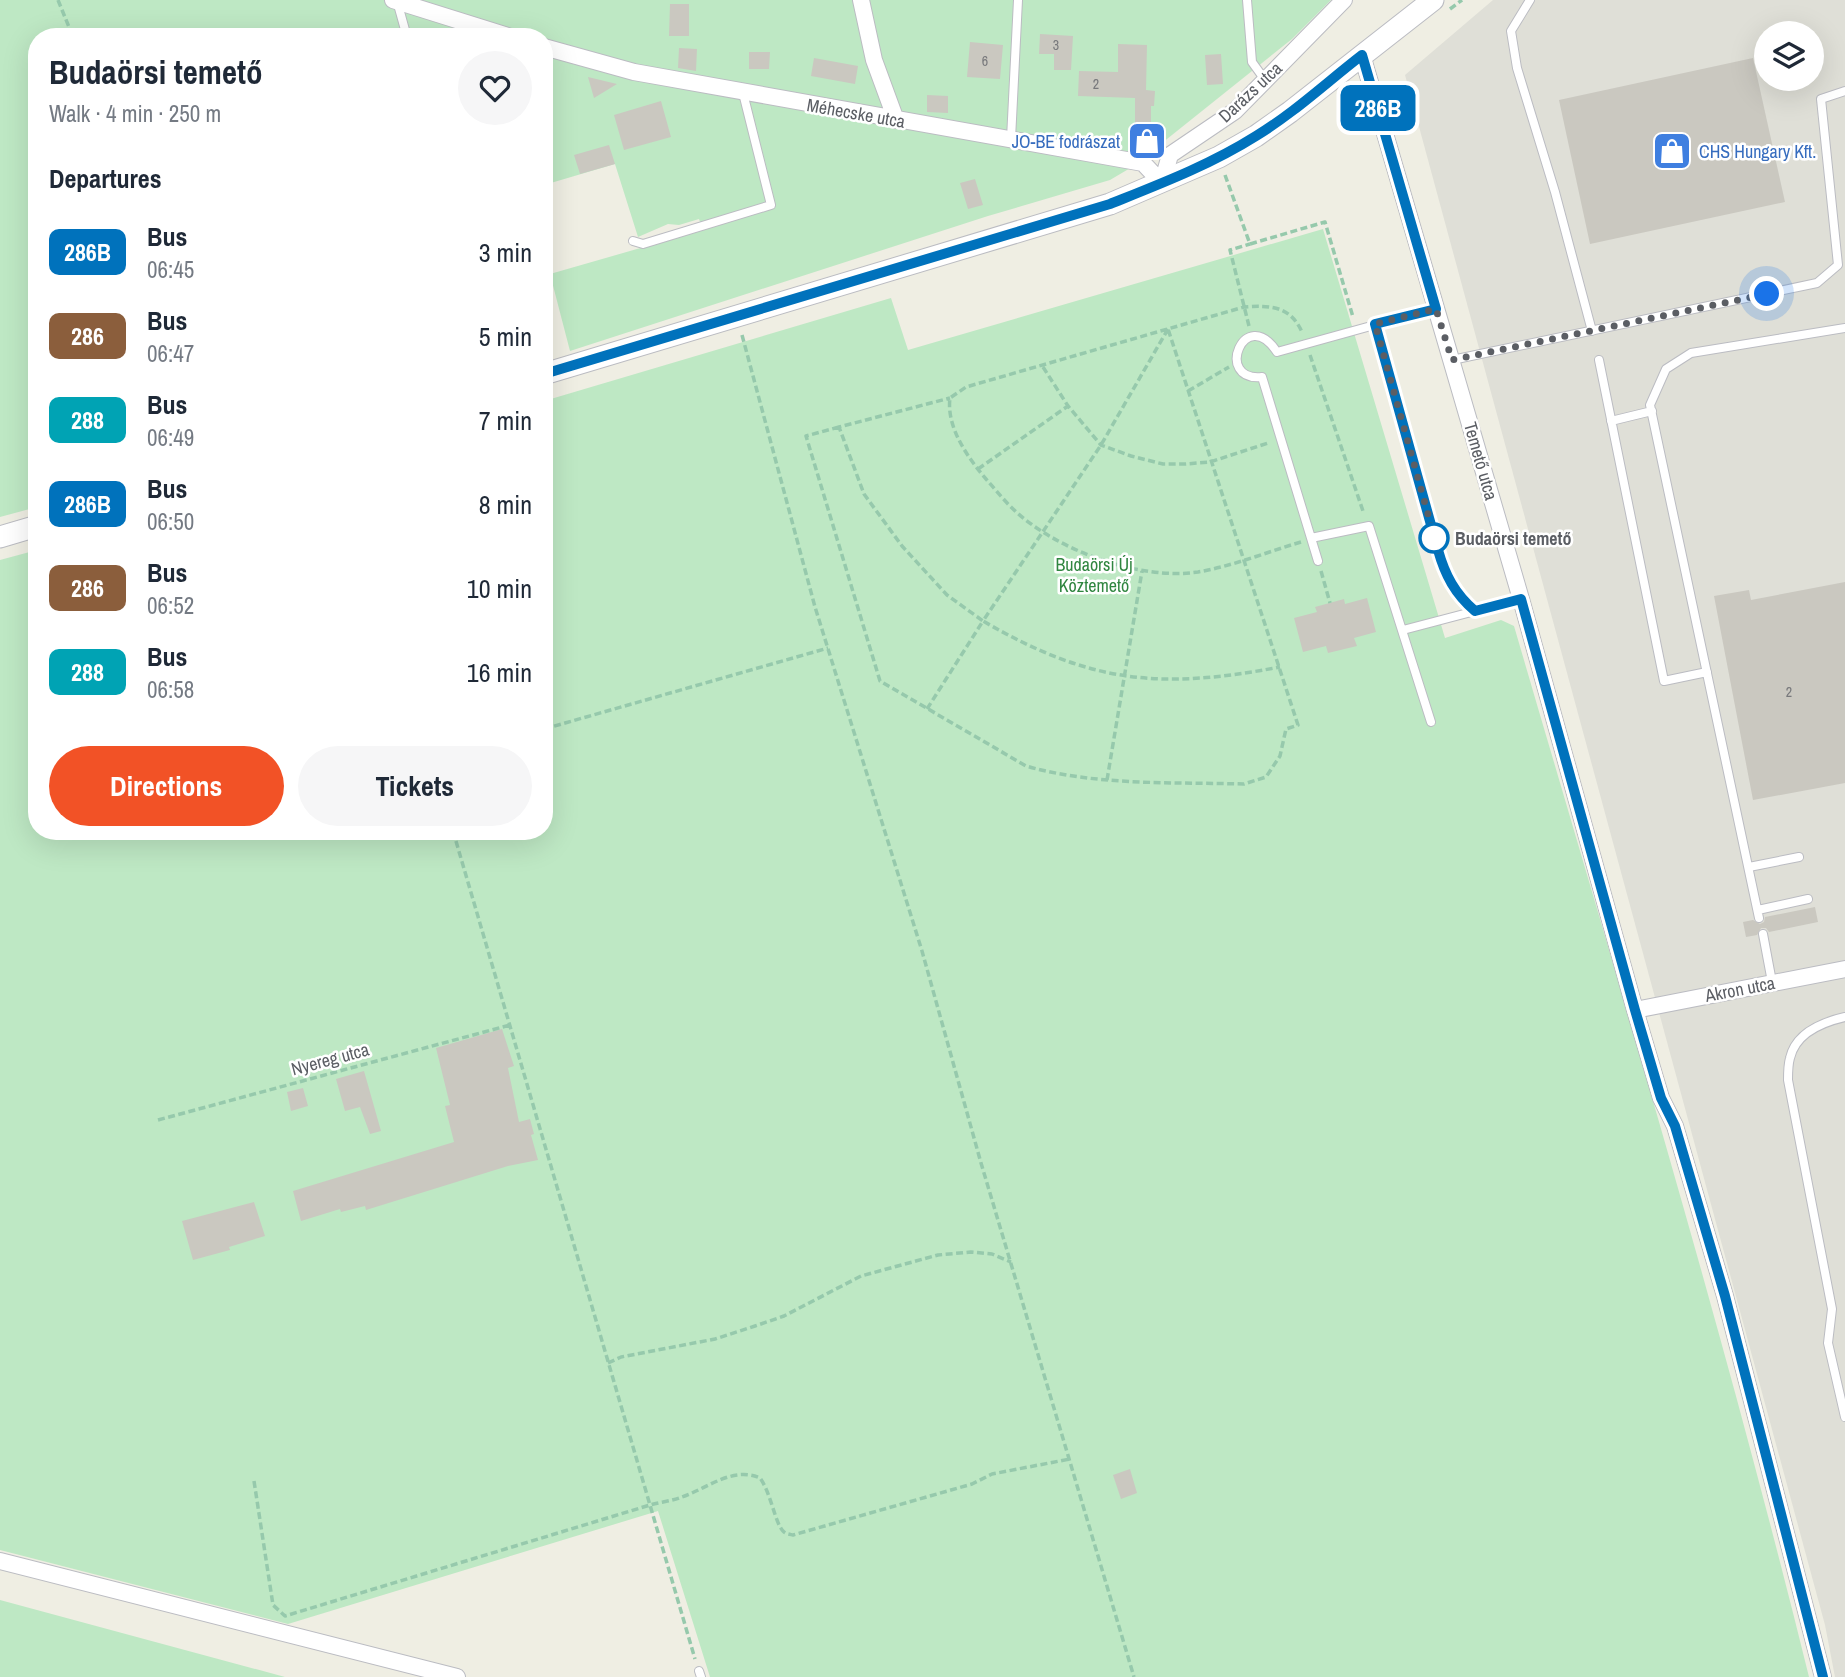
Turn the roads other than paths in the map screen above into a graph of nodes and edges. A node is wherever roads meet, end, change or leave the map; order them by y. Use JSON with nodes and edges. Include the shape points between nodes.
{"nodes":[{"id":1,"x":861,"y":0,"type":"edge"},
{"id":2,"x":1018,"y":0,"type":"edge"},
{"id":3,"x":1247,"y":0,"type":"edge"},
{"id":4,"x":1344,"y":0,"type":"edge"},
{"id":5,"x":1433,"y":0,"type":"edge"},
{"id":6,"x":1530,"y":0,"type":"edge"},
{"id":7,"x":395,"y":1,"type":"edge"},
{"id":8,"x":404,"y":28,"type":"edge"},
{"id":9,"x":482,"y":28,"type":"edge"},
{"id":10,"x":553,"y":50,"type":"edge"},
{"id":11,"x":1362,"y":55,"type":"junction"},
{"id":12,"x":1265,"y":80,"type":"junction"},
{"id":13,"x":1845,"y":92,"type":"edge"},
{"id":14,"x":743,"y":93,"type":"junction"},
{"id":15,"x":896,"y":120,"type":"junction"},
{"id":16,"x":1011,"y":139,"type":"junction"},
{"id":17,"x":1162,"y":183,"type":"junction"},
{"id":18,"x":632,"y":241,"type":"dead end"},
{"id":19,"x":1436,"y":309,"type":"junction"},
{"id":20,"x":1375,"y":324,"type":"junction"},
{"id":21,"x":1845,"y":328,"type":"edge"},
{"id":22,"x":1592,"y":331,"type":"junction"},
{"id":23,"x":1452,"y":360,"type":"junction"},
{"id":24,"x":1599,"y":360,"type":"dead end"},
{"id":25,"x":553,"y":371,"type":"edge"},
{"id":26,"x":1652,"y":411,"type":"junction"},
{"id":27,"x":1611,"y":421,"type":"junction"},
{"id":28,"x":28,"y":529,"type":"edge"},
{"id":29,"x":0,"y":537,"type":"edge"},
{"id":30,"x":1311,"y":538,"type":"junction"},
{"id":31,"x":1318,"y":562,"type":"road end"},
{"id":32,"x":1521,"y":599,"type":"junction"},
{"id":33,"x":1475,"y":611,"type":"junction"},
{"id":34,"x":1403,"y":630,"type":"junction"},
{"id":35,"x":1707,"y":672,"type":"junction"},
{"id":36,"x":1430,"y":722,"type":"dead end"},
{"id":37,"x":1799,"y":857,"type":"dead end"},
{"id":38,"x":1749,"y":867,"type":"junction"},
{"id":39,"x":1808,"y":899,"type":"dead end"},
{"id":40,"x":1763,"y":934,"type":"dead end"},
{"id":41,"x":1845,"y":969,"type":"edge"},
{"id":42,"x":1772,"y":982,"type":"junction"},
{"id":43,"x":1635,"y":1010,"type":"junction"},
{"id":44,"x":1845,"y":1017,"type":"edge"},
{"id":45,"x":1845,"y":1417,"type":"edge"},
{"id":46,"x":0,"y":1561,"type":"edge"},
{"id":47,"x":457,"y":1677,"type":"edge"},
{"id":48,"x":1823,"y":1677,"type":"edge"}],
"edges":[{"from":1,"to":15,"type":"street","via":[[874,60]]},
{"from":2,"to":16,"type":"lane"},
{"from":3,"to":12,"type":"lane","via":[[1252,62]]},
{"from":4,"to":12,"type":"street","name":"Darázs utca"},
{"from":5,"to":11,"type":"street"},
{"from":6,"to":22,"type":"lane","via":[[1511,31],[1517,68]]},
{"from":7,"to":8,"type":"lane"},
{"from":7,"to":9,"type":"street"},
{"from":10,"to":14,"type":"street","name":"Méhecske utca","via":[[634,72]]},
{"from":11,"to":17,"type":"street","via":[[1256,136]]},
{"from":11,"to":19,"type":"street","name":"Temető utca"},
{"from":12,"to":17,"type":"street","name":"Darázs utca","via":[[1235,111],[1170,155]]},
{"from":13,"to":22,"type":"lane","via":[[1821,99],[1838,265],[1817,283]]},
{"from":14,"to":15,"type":"street","name":"Méhecske utca"},
{"from":14,"to":18,"type":"lane","via":[[771,205],[643,244]]},
{"from":15,"to":16,"type":"street","name":"Méhecske utca"},
{"from":16,"to":17,"type":"street","name":"Méhecske utca","via":[[1143,163]]},
{"from":17,"to":25,"type":"street","via":[[1110,204]]},
{"from":19,"to":20,"type":"lane"},
{"from":19,"to":23,"type":"street","name":"Temető utca"},
{"from":20,"to":30,"type":"lane","via":[[1277,352],[1269,339],[1261,336],[1246,339],[1238,348],[1237,363],[1250,376],[1262,377]]},
{"from":20,"to":33,"type":"lane","via":[[1443,569],[1452,587]]},
{"from":21,"to":26,"type":"lane","via":[[1691,353],[1666,369],[1650,405]]},
{"from":22,"to":23,"type":"lane"},
{"from":23,"to":32,"type":"street","name":"Temető utca"},
{"from":24,"to":27,"type":"lane"},
{"from":26,"to":27,"type":"lane"},
{"from":26,"to":35,"type":"lane"},
{"from":27,"to":35,"type":"lane","via":[[1664,681]]},
{"from":28,"to":29,"type":"street"},
{"from":30,"to":31,"type":"lane"},
{"from":30,"to":34,"type":"lane","via":[[1368,526]]},
{"from":32,"to":33,"type":"lane"},
{"from":32,"to":43,"type":"street","name":"Temető utca"},
{"from":33,"to":34,"type":"lane"},
{"from":34,"to":36,"type":"lane"},
{"from":35,"to":38,"type":"lane"},
{"from":37,"to":38,"type":"lane"},
{"from":38,"to":39,"type":"lane","via":[[1758,914]]},
{"from":40,"to":42,"type":"lane"},
{"from":41,"to":42,"type":"street","name":"Akron utca"},
{"from":42,"to":43,"type":"street","name":"Akron utca"},
{"from":43,"to":48,"type":"street","name":"Temető utca","via":[[1725,1296]]},
{"from":44,"to":45,"type":"lane","via":[[1804,1034],[1790,1056],[1788,1080],[1832,1309],[1828,1343]]},
{"from":46,"to":47,"type":"street"}]}
